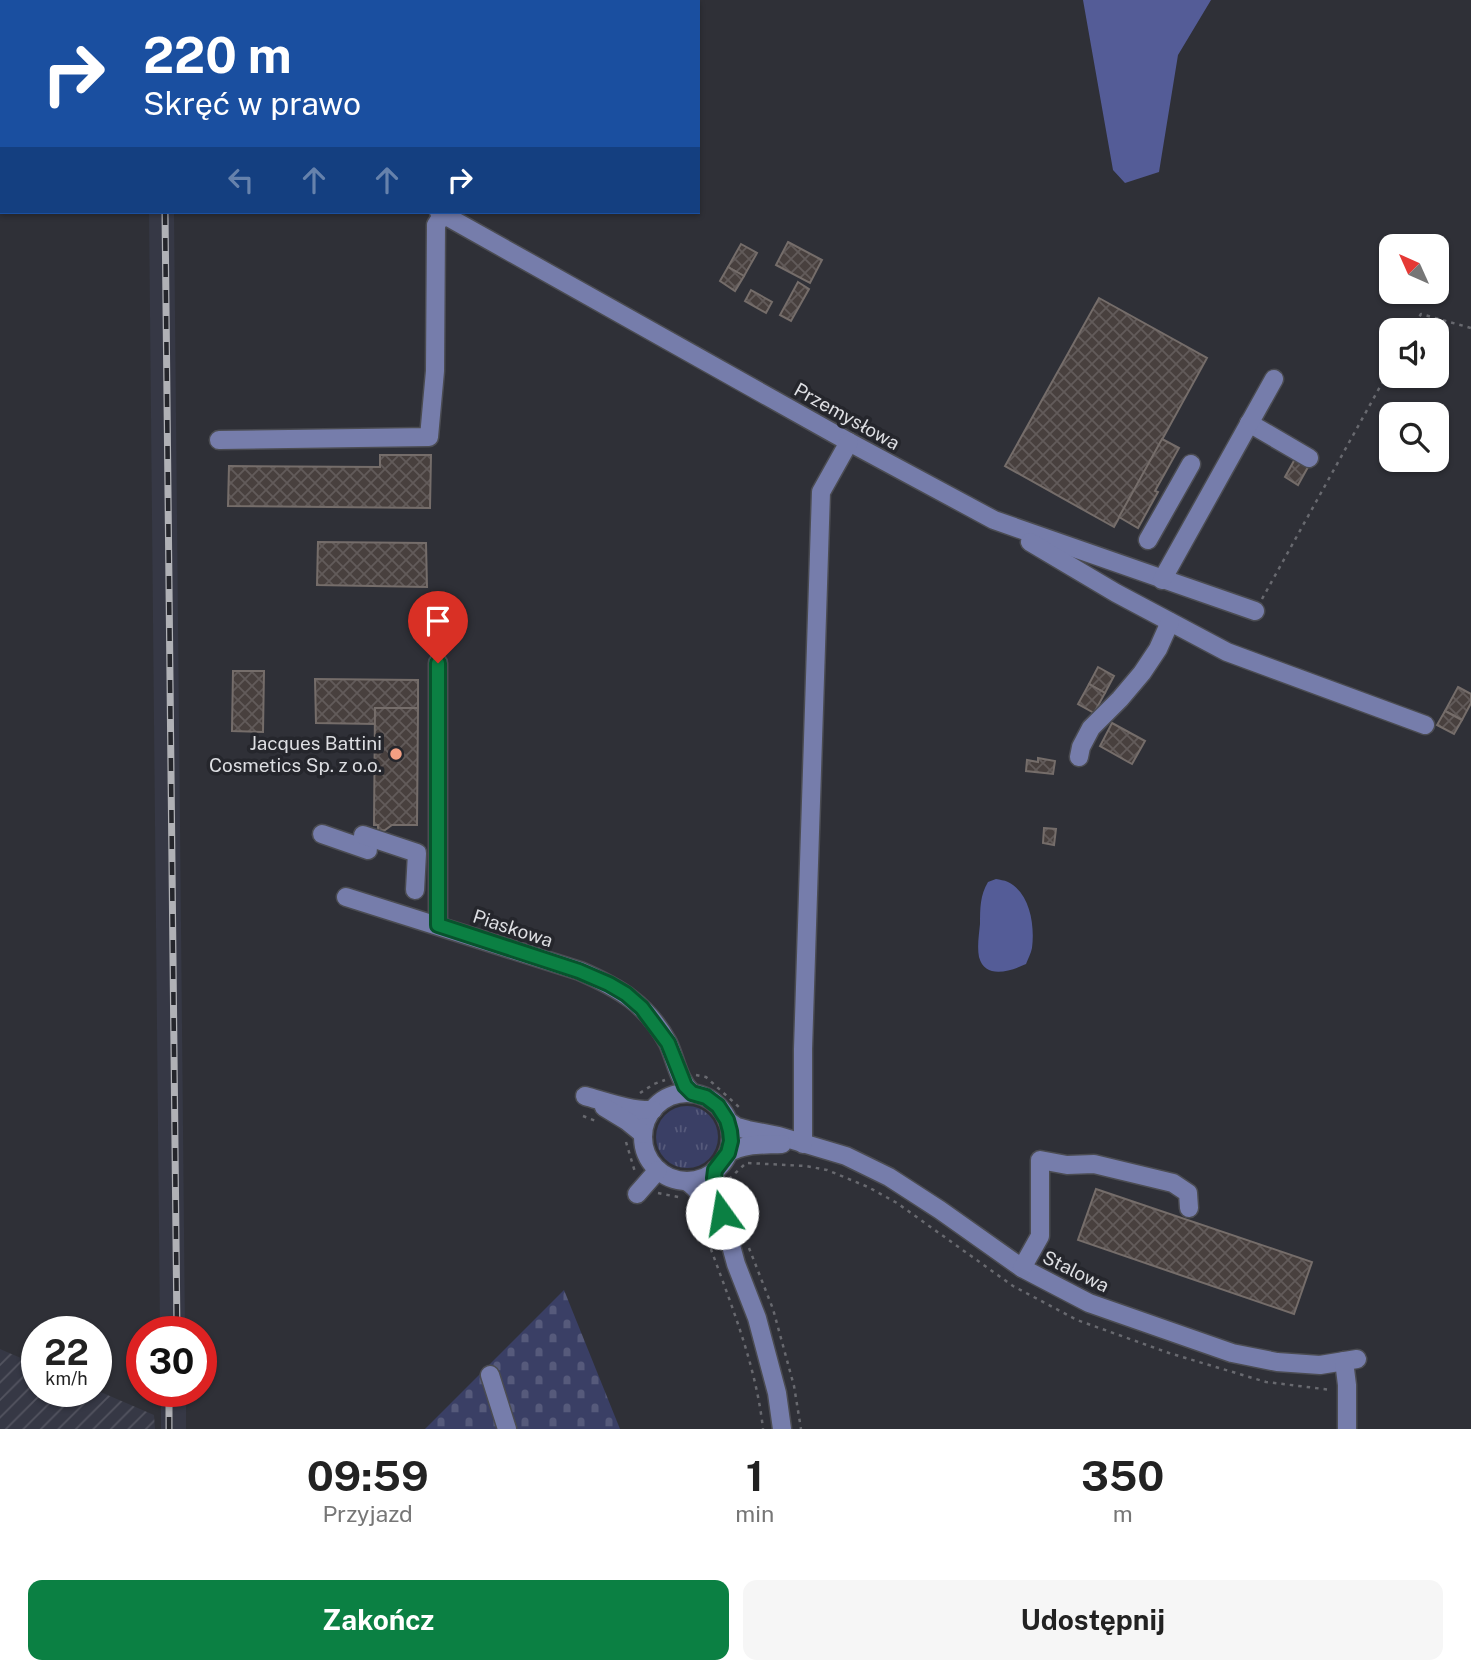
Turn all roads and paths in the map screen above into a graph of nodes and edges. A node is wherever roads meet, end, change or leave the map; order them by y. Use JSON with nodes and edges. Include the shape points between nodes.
{"nodes":[{"id":1,"x":441,"y":214,"type":"edge"},
{"id":2,"x":443,"y":214,"type":"edge"},
{"id":3,"x":1419,"y":318,"type":"edge"},
{"id":4,"x":1435,"y":318,"type":"edge"},
{"id":5,"x":1449,"y":322,"type":"edge"},
{"id":6,"x":1471,"y":328,"type":"edge"},
{"id":7,"x":1274,"y":379,"type":"dead end"},
{"id":8,"x":1379,"y":388,"type":"edge"},
{"id":9,"x":1249,"y":423,"type":"junction"},
{"id":10,"x":219,"y":440,"type":"dead end"},
{"id":11,"x":849,"y":442,"type":"junction"},
{"id":12,"x":1309,"y":458,"type":"dead end"},
{"id":13,"x":1191,"y":464,"type":"dead end"},
{"id":14,"x":1168,"y":506,"type":"junction"},
{"id":15,"x":994,"y":520,"type":"junction"},
{"id":16,"x":1195,"y":521,"type":"junction"},
{"id":17,"x":1148,"y":540,"type":"dead end"},
{"id":18,"x":1162,"y":580,"type":"junction"},
{"id":19,"x":1255,"y":611,"type":"joint"},
{"id":20,"x":1170,"y":622,"type":"junction"},
{"id":21,"x":438,"y":663,"type":"dead end"},
{"id":22,"x":1425,"y":725,"type":"dead end"},
{"id":23,"x":1079,"y":757,"type":"dead end"},
{"id":24,"x":322,"y":834,"type":"dead end"},
{"id":25,"x":415,"y":890,"type":"dead end"},
{"id":26,"x":346,"y":897,"type":"dead end"},
{"id":27,"x":438,"y":925,"type":"junction"},
{"id":28,"x":654,"y":1023,"type":"junction"},
{"id":29,"x":692,"y":1093,"type":"junction"},
{"id":30,"x":659,"y":1105,"type":"junction"},
{"id":31,"x":727,"y":1120,"type":"junction"},
{"id":32,"x":643,"y":1134,"type":"junction"},
{"id":33,"x":803,"y":1144,"type":"junction"},
{"id":34,"x":728,"y":1153,"type":"junction"},
{"id":35,"x":658,"y":1170,"type":"junction"},
{"id":36,"x":715,"y":1170,"type":"junction"},
{"id":37,"x":686,"y":1181,"type":"junction"},
{"id":38,"x":637,"y":1194,"type":"dead end"},
{"id":39,"x":1189,"y":1209,"type":"dead end"},
{"id":40,"x":705,"y":1233,"type":"dead end"},
{"id":41,"x":736,"y":1264,"type":"junction"},
{"id":42,"x":1022,"y":1268,"type":"junction"},
{"id":43,"x":490,"y":1376,"type":"dead end"},
{"id":44,"x":507,"y":1429,"type":"edge"},
{"id":45,"x":763,"y":1429,"type":"edge"},
{"id":46,"x":782,"y":1429,"type":"edge"},
{"id":47,"x":1347,"y":1429,"type":"edge"}],
"edges":[{"from":1,"to":10,"type":"street","via":[[436,225],[435,370],[429,437]]},
{"from":2,"to":11,"type":"street","name":"Przemysłowa"},
{"from":3,"to":4,"type":"path","via":[[1421,314]]},
{"from":5,"to":6,"type":"path"},
{"from":7,"to":9,"type":"street"},
{"from":8,"to":19,"type":"path"},
{"from":9,"to":12,"type":"street"},
{"from":9,"to":16,"type":"street"},
{"from":11,"to":15,"type":"street","name":"Przemysłowa"},
{"from":11,"to":33,"type":"street","via":[[821,492]]},
{"from":13,"to":14,"type":"street"},
{"from":14,"to":16,"type":"street"},
{"from":14,"to":17,"type":"street"},
{"from":15,"to":18,"type":"street","name":"Przemysłowa"},
{"from":15,"to":20,"type":"street"},
{"from":16,"to":18,"type":"street"},
{"from":18,"to":19,"type":"street","name":"Przemysłowa"},
{"from":20,"to":22,"type":"street","via":[[1227,652]]},
{"from":20,"to":23,"type":"street","via":[[1142,673],[1091,728]]},
{"from":21,"to":27,"type":"street"},
{"from":24,"to":25,"type":"street","via":[[417,853]]},
{"from":26,"to":27,"type":"street","name":"Piaskowa"},
{"from":27,"to":28,"type":"street","name":"Piaskowa","via":[[609,984],[626,994]]},
{"from":28,"to":29,"type":"street","name":"Piaskowa"},
{"from":28,"to":30,"type":"street","name":"Piaskowa","via":[[669,1079]]},
{"from":29,"to":30,"type":"street","via":[[673,1095]]},
{"from":29,"to":31,"type":"street","via":[[718,1106]]},
{"from":30,"to":32,"type":"street","name":"Piaskowa"},
{"from":30,"to":32,"type":"street","via":[[643,1110],[586,1097]]},
{"from":31,"to":33,"type":"street","name":"Stalowa","via":[[737,1127]]},
{"from":31,"to":34,"type":"street"},
{"from":32,"to":35,"type":"street","via":[[646,1152]]},
{"from":33,"to":34,"type":"street","name":"Stalowa","via":[[746,1145]]},
{"from":33,"to":42,"type":"street","name":"Stalowa","via":[[846,1156],[889,1177]]},
{"from":34,"to":36,"type":"street"},
{"from":35,"to":37,"type":"street"},
{"from":35,"to":38,"type":"street"},
{"from":36,"to":37,"type":"street"},
{"from":36,"to":41,"type":"street","via":[[715,1187]]},
{"from":37,"to":41,"type":"street","via":[[700,1193]]},
{"from":39,"to":42,"type":"street","via":[[1188,1193],[1173,1183],[1094,1164],[1040,1160],[1040,1236]]},
{"from":40,"to":45,"type":"path","via":[[743,1336]]},
{"from":41,"to":46,"type":"street","via":[[760,1331]]},
{"from":42,"to":47,"type":"street","name":"Stalowa","via":[[1089,1303],[1232,1353],[1299,1364],[1350,1360]]},
{"from":43,"to":44,"type":"street"}]}
